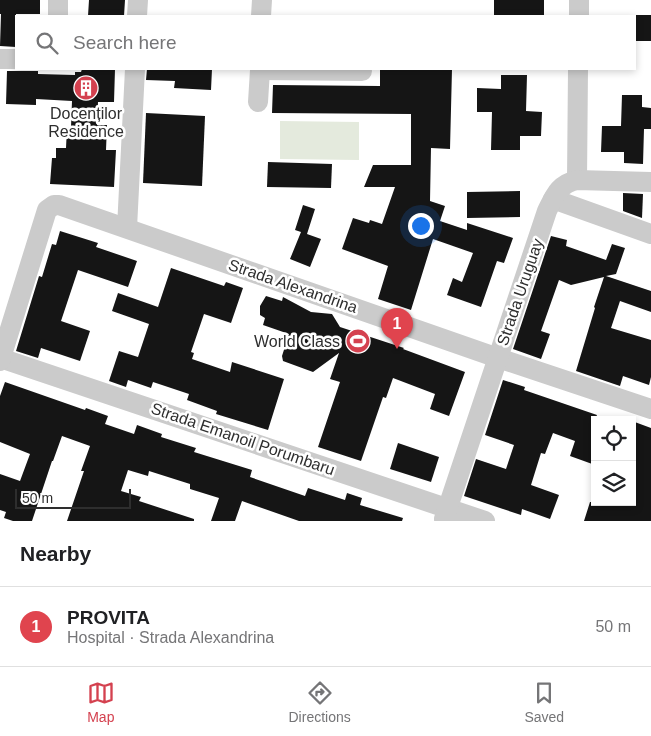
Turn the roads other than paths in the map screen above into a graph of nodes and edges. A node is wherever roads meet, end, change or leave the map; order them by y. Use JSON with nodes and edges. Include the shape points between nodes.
{"nodes":[{"id":1,"x":58,"y":0,"type":"edge"},
{"id":2,"x":138,"y":0,"type":"edge"},
{"id":3,"x":262,"y":0,"type":"edge"},
{"id":4,"x":579,"y":0,"type":"edge"},
{"id":5,"x":58,"y":15,"type":"edge"},
{"id":6,"x":137,"y":15,"type":"edge"},
{"id":7,"x":261,"y":15,"type":"edge"},
{"id":8,"x":579,"y":15,"type":"edge"},
{"id":9,"x":0,"y":59,"type":"edge"},
{"id":10,"x":15,"y":59,"type":"edge"},
{"id":11,"x":135,"y":70,"type":"edge"},
{"id":12,"x":260,"y":70,"type":"edge"},
{"id":13,"x":578,"y":70,"type":"edge"},
{"id":14,"x":362,"y":71,"type":"dead end"},
{"id":15,"x":258,"y":102,"type":"dead end"},
{"id":16,"x":577,"y":180,"type":"junction"},
{"id":17,"x":651,"y":182,"type":"edge"},
{"id":18,"x":553,"y":199,"type":"junction"},
{"id":19,"x":127,"y":228,"type":"junction"},
{"id":20,"x":651,"y":234,"type":"edge"},
{"id":21,"x":498,"y":358,"type":"junction"},
{"id":22,"x":0,"y":359,"type":"edge"},
{"id":23,"x":651,"y":409,"type":"edge"},
{"id":24,"x":445,"y":514,"type":"edge"},
{"id":25,"x":485,"y":521,"type":"edge"}],
"edges":[{"from":1,"to":5,"type":"street"},
{"from":2,"to":6,"type":"street"},
{"from":3,"to":7,"type":"street"},
{"from":4,"to":8,"type":"street"},
{"from":9,"to":10,"type":"street"},
{"from":11,"to":19,"type":"street"},
{"from":12,"to":14,"type":"street"},
{"from":12,"to":15,"type":"street"},
{"from":13,"to":16,"type":"street"},
{"from":16,"to":17,"type":"street"},
{"from":16,"to":18,"type":"street","name":"Strada Uruguay","via":[[566,182]]},
{"from":18,"to":20,"type":"street"},
{"from":18,"to":21,"type":"street","name":"Strada Uruguay"},
{"from":19,"to":21,"type":"street","name":"Strada Alexandrina"},
{"from":19,"to":22,"type":"street","name":"Strada Alexandrina","via":[[59,205],[47,210]]},
{"from":21,"to":23,"type":"street","name":"Strada Alexandrina"},
{"from":21,"to":24,"type":"street","name":"Strada Uruguay"},
{"from":22,"to":24,"type":"street","name":"Strada Emanoil Porumbaru"},
{"from":24,"to":25,"type":"street","name":"Strada Emanoil Porumbaru"}]}
